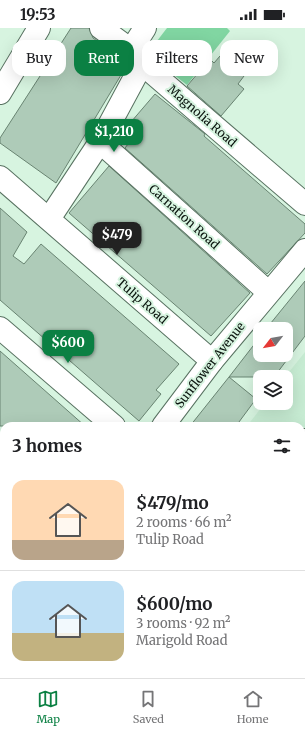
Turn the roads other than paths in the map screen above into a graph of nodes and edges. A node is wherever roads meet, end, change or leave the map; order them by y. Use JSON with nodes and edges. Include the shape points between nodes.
{"nodes":[{"id":1,"x":39,"y":28,"type":"edge"},
{"id":2,"x":100,"y":28,"type":"edge"},
{"id":3,"x":145,"y":28,"type":"edge"},
{"id":4,"x":137,"y":57,"type":"junction"},
{"id":5,"x":0,"y":93,"type":"edge"},
{"id":6,"x":100,"y":142,"type":"junction"},
{"id":7,"x":0,"y":177,"type":"edge"},
{"id":8,"x":305,"y":204,"type":"edge"},
{"id":9,"x":49,"y":219,"type":"junction"},
{"id":10,"x":305,"y":250,"type":"edge"},
{"id":11,"x":268,"y":292,"type":"junction"},
{"id":12,"x":0,"y":328,"type":"edge"},
{"id":13,"x":212,"y":361,"type":"junction"},
{"id":14,"x":109,"y":422,"type":"edge"},
{"id":15,"x":165,"y":422,"type":"edge"}],
"edges":[{"from":1,"to":5,"type":"street"},
{"from":2,"to":4,"type":"street","name":"Magnolia Road"},
{"from":3,"to":4,"type":"street"},
{"from":4,"to":6,"type":"street"},
{"from":4,"to":8,"type":"street","name":"Magnolia Road"},
{"from":6,"to":9,"type":"street"},
{"from":6,"to":11,"type":"street","name":"Carnation Road"},
{"from":7,"to":9,"type":"street","name":"Tulip Road"},
{"from":9,"to":13,"type":"street","name":"Tulip Road"},
{"from":10,"to":11,"type":"street","name":"Sunflower Avenue"},
{"from":11,"to":13,"type":"street","name":"Sunflower Avenue"},
{"from":12,"to":14,"type":"street"},
{"from":13,"to":15,"type":"street","name":"Sunflower Avenue"}]}
